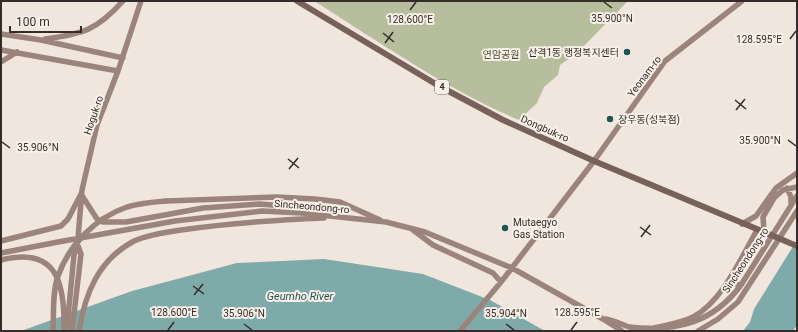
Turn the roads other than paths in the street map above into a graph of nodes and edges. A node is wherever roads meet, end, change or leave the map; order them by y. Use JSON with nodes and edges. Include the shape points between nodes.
{"nodes":[{"id":1,"x":123,"y":1,"type":"edge"},
{"id":2,"x":141,"y":1,"type":"edge"},
{"id":3,"x":297,"y":1,"type":"edge"},
{"id":4,"x":742,"y":1,"type":"edge"},
{"id":5,"x":1,"y":34,"type":"edge"},
{"id":6,"x":41,"y":40,"type":"junction"},
{"id":7,"x":1,"y":50,"type":"edge"},
{"id":8,"x":17,"y":52,"type":"junction"},
{"id":9,"x":123,"y":58,"type":"junction"},
{"id":10,"x":1,"y":62,"type":"edge"},
{"id":11,"x":118,"y":71,"type":"junction"},
{"id":12,"x":594,"y":161,"type":"junction"},
{"id":13,"x":797,"y":173,"type":"edge"},
{"id":14,"x":797,"y":187,"type":"edge"},
{"id":15,"x":787,"y":188,"type":"junction"},
{"id":16,"x":81,"y":192,"type":"junction"},
{"id":17,"x":797,"y":196,"type":"edge"},
{"id":18,"x":791,"y":204,"type":"junction"},
{"id":19,"x":797,"y":211,"type":"edge"},
{"id":20,"x":302,"y":213,"type":"junction"},
{"id":21,"x":342,"y":217,"type":"junction"},
{"id":22,"x":386,"y":222,"type":"junction"},
{"id":23,"x":742,"y":224,"type":"junction"},
{"id":24,"x":411,"y":228,"type":"junction"},
{"id":25,"x":760,"y":231,"type":"junction"},
{"id":26,"x":78,"y":238,"type":"junction"},
{"id":27,"x":1,"y":241,"type":"edge"},
{"id":28,"x":78,"y":246,"type":"junction"},
{"id":29,"x":797,"y":246,"type":"edge"},
{"id":30,"x":1,"y":253,"type":"edge"},
{"id":31,"x":1,"y":260,"type":"edge"},
{"id":32,"x":512,"y":268,"type":"junction"},
{"id":33,"x":501,"y":282,"type":"junction"},
{"id":34,"x":741,"y":285,"type":"junction"},
{"id":35,"x":603,"y":319,"type":"junction"},
{"id":36,"x":649,"y":330,"type":"junction"},
{"id":37,"x":54,"y":331,"type":"edge"},
{"id":38,"x":65,"y":331,"type":"edge"},
{"id":39,"x":72,"y":331,"type":"edge"},
{"id":40,"x":79,"y":331,"type":"edge"},
{"id":41,"x":460,"y":331,"type":"edge"},
{"id":42,"x":622,"y":331,"type":"edge"},
{"id":43,"x":698,"y":331,"type":"edge"}],
"edges":[{"from":1,"to":6,"type":"main road","via":[[96,26],[80,33]]},
{"from":2,"to":9,"type":"main road","name":"Hoguk-ro"},
{"from":3,"to":12,"type":"main road","name":"Dongbuk-ro","number":"4","via":[[439,86],[497,117]]},
{"from":4,"to":12,"type":"main road","name":"Yeonam-ro","via":[[665,61]]},
{"from":5,"to":6,"type":"main road"},
{"from":6,"to":9,"type":"main road"},
{"from":7,"to":8,"type":"main road"},
{"from":8,"to":10,"type":"main road"},
{"from":8,"to":11,"type":"main road"},
{"from":9,"to":11,"type":"main road","name":"Hoguk-ro"},
{"from":11,"to":16,"type":"main road","name":"Hoguk-ro","via":[[97,125]]},
{"from":12,"to":23,"type":"main road","name":"Dongbuk-ro","number":"4"},
{"from":12,"to":32,"type":"main road","name":"Yeonam-ro"},
{"from":13,"to":23,"type":"main road","via":[[776,188],[756,216]]},
{"from":14,"to":15,"type":"main road"},
{"from":15,"to":18,"type":"main road"},
{"from":15,"to":25,"type":"main road","via":[[778,194],[764,213]]},
{"from":16,"to":20,"type":"main road","via":[[97,219],[103,222],[126,222],[204,208],[258,204],[273,205]]},
{"from":16,"to":26,"type":"main road","name":"Hoguk-ro"},
{"from":16,"to":27,"type":"main road","via":[[68,219],[61,226]]},
{"from":17,"to":18,"type":"main road","name":"Sincheondong-ro"},
{"from":18,"to":34,"type":"main road","name":"Sincheondong-ro"},
{"from":19,"to":43,"type":"main road","name":"Sincheondong-ro","via":[[738,302],[718,319]]},
{"from":20,"to":21,"type":"main road","name":"Sincheondong-ro"},
{"from":20,"to":26,"type":"main road","name":"Sincheondong-ro","via":[[262,211],[175,221]]},
{"from":21,"to":22,"type":"main road","name":"Sincheondong-ro"},
{"from":21,"to":40,"type":"main road","via":[[214,225],[163,233],[135,241],[120,250],[96,277],[87,296]]},
{"from":22,"to":24,"type":"main road","name":"Sincheondong-ro"},
{"from":22,"to":37,"type":"main road","bridge":true,"via":[[340,202],[315,199],[277,197],[166,201],[126,208],[94,225],[67,256],[58,277]]},
{"from":23,"to":25,"type":"main road","name":"Dongbuk-ro","number":"4"},
{"from":24,"to":32,"type":"main road","name":"Sincheondong-ro"},
{"from":24,"to":33,"type":"main road","via":[[433,245],[493,273]]},
{"from":25,"to":29,"type":"main road","name":"Dongbuk-ro","number":"4","bridge":true},
{"from":25,"to":34,"type":"main road","via":[[732,279],[734,284]]},
{"from":25,"to":36,"type":"main road","via":[[713,302],[683,321]]},
{"from":26,"to":28,"type":"main road"},
{"from":26,"to":30,"type":"main road","name":"Sincheondong-ro"},
{"from":28,"to":38,"type":"main road","via":[[74,255]]},
{"from":28,"to":39,"type":"main road","via":[[81,254]]},
{"from":31,"to":38,"type":"main road","via":[[27,257],[37,259],[51,268],[60,282]]},
{"from":32,"to":33,"type":"main road","name":"Yeonam-ro"},
{"from":32,"to":35,"type":"main road","name":"Sincheondong-ro"},
{"from":33,"to":41,"type":"main road","name":"Yeonam-ro"},
{"from":34,"to":36,"type":"main road","name":"Sincheondong-ro","via":[[723,307],[701,321],[678,329]]},
{"from":35,"to":36,"type":"main road","name":"Sincheondong-ro"},
{"from":35,"to":42,"type":"main road","name":"Sincheondong-ro"}]}
